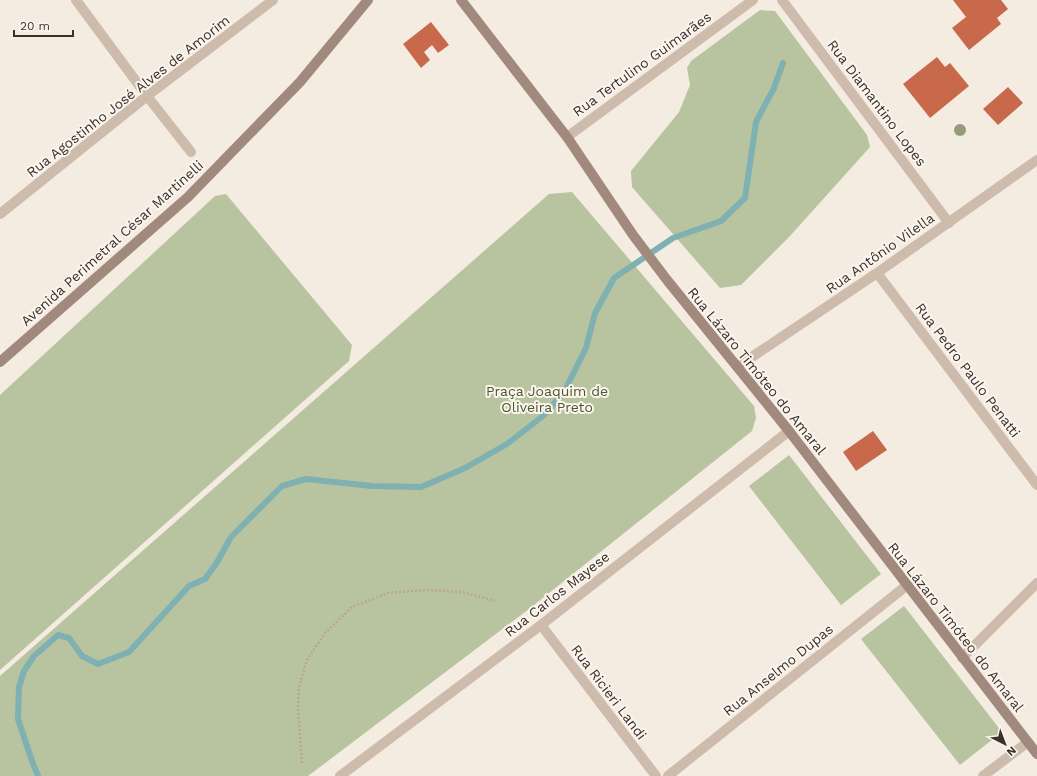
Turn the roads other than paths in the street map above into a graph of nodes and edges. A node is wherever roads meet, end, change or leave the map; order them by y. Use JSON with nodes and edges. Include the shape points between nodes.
{"nodes":[{"id":1,"x":76,"y":0,"type":"edge"},
{"id":2,"x":273,"y":0,"type":"edge"},
{"id":3,"x":368,"y":0,"type":"edge"},
{"id":4,"x":461,"y":0,"type":"edge"},
{"id":5,"x":753,"y":0,"type":"edge"},
{"id":6,"x":782,"y":0,"type":"edge"},
{"id":7,"x":147,"y":96,"type":"junction"},
{"id":8,"x":567,"y":137,"type":"junction"},
{"id":9,"x":191,"y":152,"type":"dead end"},
{"id":10,"x":1037,"y":160,"type":"edge"},
{"id":11,"x":0,"y":214,"type":"edge"},
{"id":12,"x":949,"y":223,"type":"junction"},
{"id":13,"x":877,"y":273,"type":"junction"},
{"id":14,"x":0,"y":362,"type":"edge"},
{"id":15,"x":737,"y":367,"type":"junction"},
{"id":16,"x":789,"y":431,"type":"junction"},
{"id":17,"x":1037,"y":484,"type":"edge"},
{"id":18,"x":1037,"y":583,"type":"edge"},
{"id":19,"x":906,"y":586,"type":"junction"},
{"id":20,"x":541,"y":626,"type":"junction"},
{"id":21,"x":962,"y":658,"type":"junction"},
{"id":22,"x":1028,"y":742,"type":"junction"},
{"id":23,"x":1037,"y":754,"type":"edge"},
{"id":24,"x":340,"y":776,"type":"edge"},
{"id":25,"x":656,"y":776,"type":"edge"},
{"id":26,"x":668,"y":776,"type":"edge"},
{"id":27,"x":983,"y":776,"type":"edge"}],
"edges":[{"from":1,"to":7,"type":"street"},
{"from":2,"to":7,"type":"street","name":"Rua Agostinho José Alves de Amorim"},
{"from":3,"to":14,"type":"main road","name":"Avenida Perimetral César Martinelli","via":[[300,82],[188,197]]},
{"from":4,"to":8,"type":"main road","name":"Rua Lázaro Timóteo do Amaral"},
{"from":5,"to":8,"type":"street","name":"Rua Tertulino Guimarães"},
{"from":6,"to":12,"type":"street","name":"Rua Diamantino Lopes"},
{"from":7,"to":9,"type":"street"},
{"from":7,"to":11,"type":"street","name":"Rua Agostinho José Alves de Amorim"},
{"from":8,"to":15,"type":"main road","name":"Rua Lázaro Timóteo do Amaral","via":[[633,235]]},
{"from":10,"to":12,"type":"street","name":"Rua Antônio Vilella"},
{"from":12,"to":13,"type":"street","name":"Rua Antônio Vilella"},
{"from":13,"to":15,"type":"street","name":"Rua Antônio Vilella"},
{"from":13,"to":17,"type":"street","name":"Rua Pedro Paulo Penatti"},
{"from":15,"to":16,"type":"main road","name":"Rua Lázaro Timóteo do Amaral"},
{"from":16,"to":19,"type":"main road","name":"Rua Lázaro Timóteo do Amaral"},
{"from":16,"to":20,"type":"street","name":"Rua Carlos Mayese"},
{"from":18,"to":21,"type":"street"},
{"from":19,"to":21,"type":"main road","name":"Rua Lázaro Timóteo do Amaral"},
{"from":19,"to":26,"type":"street","name":"Rua Anselmo Dupas"},
{"from":20,"to":24,"type":"street","name":"Rua Carlos Mayese"},
{"from":20,"to":25,"type":"street","name":"Rua Ricieri Landi"},
{"from":21,"to":22,"type":"main road","name":"Rua Lázaro Timóteo do Amaral"},
{"from":22,"to":23,"type":"main road","name":"Rua Lázaro Timóteo do Amaral"},
{"from":22,"to":27,"type":"street"}]}
